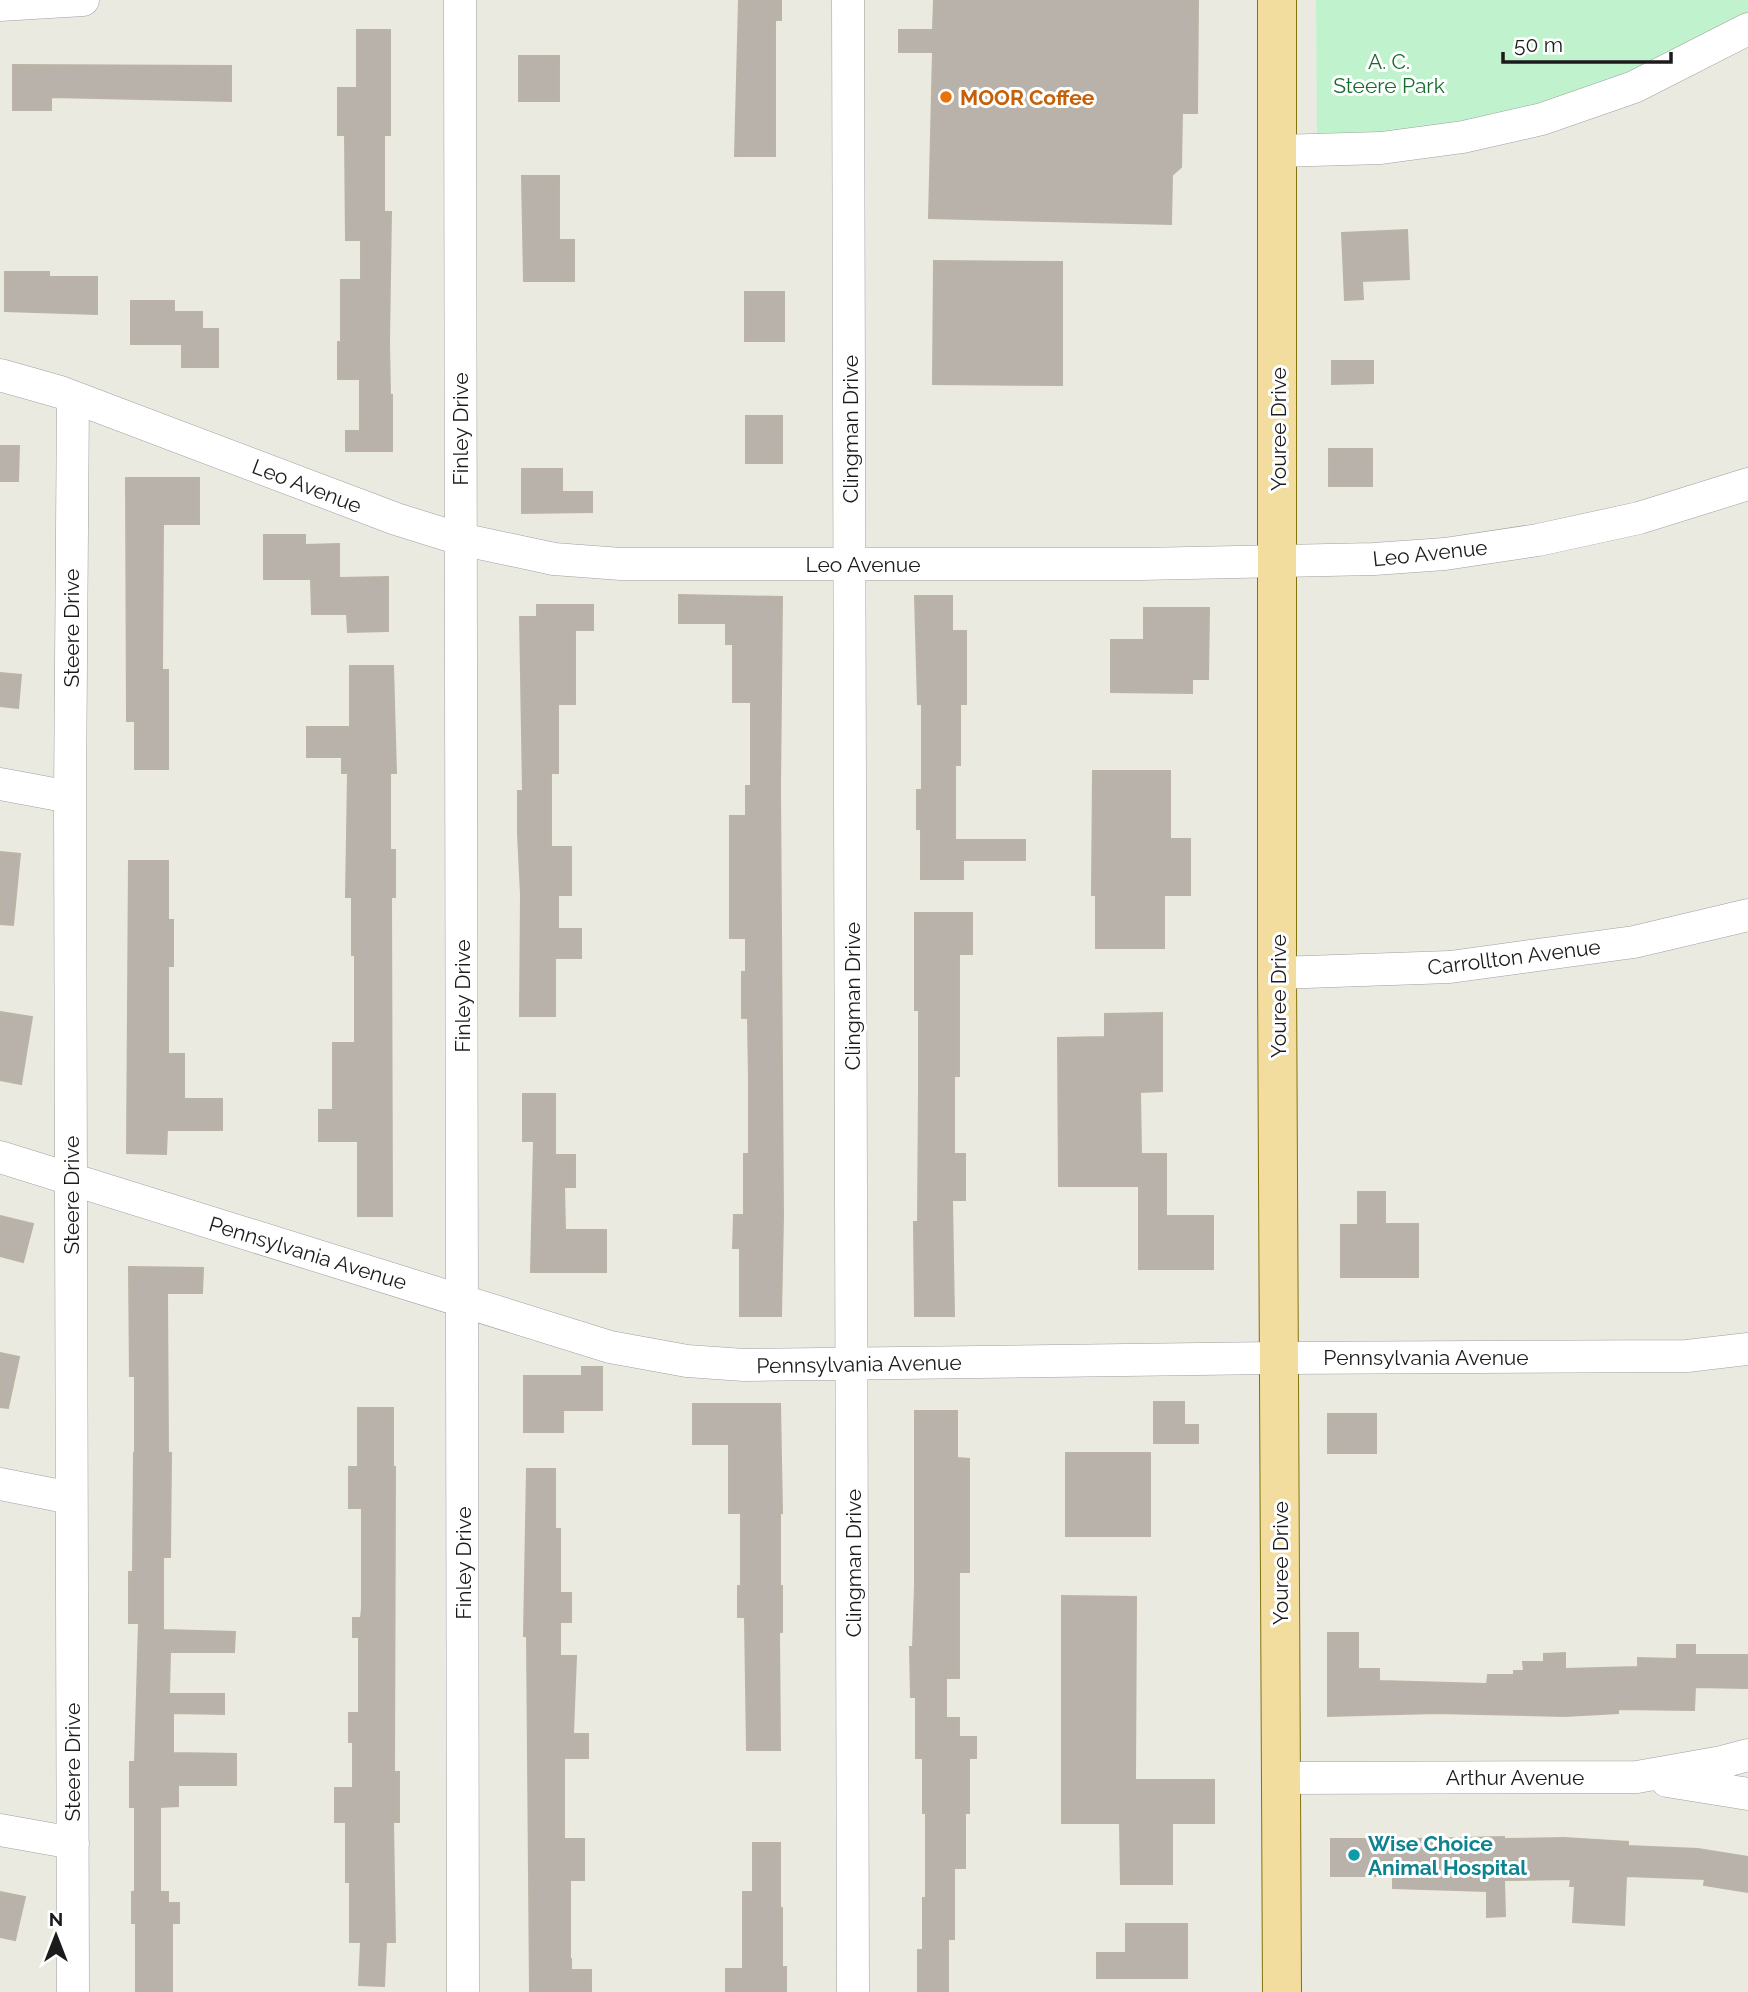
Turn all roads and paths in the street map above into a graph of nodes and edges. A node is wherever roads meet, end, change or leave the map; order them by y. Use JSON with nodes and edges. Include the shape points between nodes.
{"nodes":[{"id":1,"x":83,"y":0,"type":"edge"},
{"id":2,"x":460,"y":0,"type":"edge"},
{"id":3,"x":848,"y":0,"type":"edge"},
{"id":4,"x":1277,"y":0,"type":"edge"},
{"id":5,"x":0,"y":5,"type":"edge"},
{"id":6,"x":1748,"y":29,"type":"edge"},
{"id":7,"x":1278,"y":151,"type":"junction"},
{"id":8,"x":0,"y":375,"type":"edge"},
{"id":9,"x":73,"y":397,"type":"junction"},
{"id":10,"x":1748,"y":484,"type":"edge"},
{"id":11,"x":460,"y":539,"type":"junction"},
{"id":12,"x":1278,"y":561,"type":"junction"},
{"id":13,"x":851,"y":564,"type":"junction"},
{"id":14,"x":0,"y":783,"type":"edge"},
{"id":15,"x":70,"y":797,"type":"junction"},
{"id":16,"x":1748,"y":915,"type":"edge"},
{"id":17,"x":1277,"y":973,"type":"junction"},
{"id":18,"x":0,"y":1157,"type":"edge"},
{"id":19,"x":71,"y":1179,"type":"junction"},
{"id":20,"x":462,"y":1302,"type":"junction"},
{"id":21,"x":1748,"y":1349,"type":"edge"},
{"id":22,"x":1279,"y":1358,"type":"junction"},
{"id":23,"x":853,"y":1364,"type":"junction"},
{"id":24,"x":0,"y":1484,"type":"edge"},
{"id":25,"x":71,"y":1498,"type":"junction"},
{"id":26,"x":1748,"y":1755,"type":"edge"},
{"id":27,"x":1637,"y":1777,"type":"junction"},
{"id":28,"x":1280,"y":1778,"type":"junction"},
{"id":29,"x":1748,"y":1794,"type":"edge"},
{"id":30,"x":0,"y":1829,"type":"edge"},
{"id":31,"x":73,"y":1843,"type":"junction"},
{"id":32,"x":73,"y":1992,"type":"edge"},
{"id":33,"x":463,"y":1992,"type":"edge"},
{"id":34,"x":853,"y":1992,"type":"edge"},
{"id":35,"x":1282,"y":1992,"type":"edge"}],
"edges":[{"from":1,"to":5,"type":"street"},
{"from":2,"to":11,"type":"street","name":"Finley Drive"},
{"from":3,"to":13,"type":"street","name":"Clingman Drive"},
{"from":4,"to":7,"type":"main road","name":"Youree Drive"},
{"from":6,"to":7,"type":"street","via":[[1634,88],[1542,119],[1463,137],[1381,148]]},
{"from":7,"to":12,"type":"main road","name":"Youree Drive"},
{"from":8,"to":9,"type":"street","name":"Leo Avenue"},
{"from":9,"to":11,"type":"street","name":"Leo Avenue"},
{"from":9,"to":15,"type":"street","name":"Steere Drive"},
{"from":10,"to":12,"type":"street","name":"Leo Avenue","via":[[1639,518],[1538,540],[1445,554]]},
{"from":11,"to":13,"type":"street","name":"Leo Avenue","via":[[554,559],[621,564]]},
{"from":11,"to":20,"type":"street","name":"Finley Drive"},
{"from":12,"to":13,"type":"street","name":"Leo Avenue"},
{"from":12,"to":17,"type":"main road","name":"Youree Drive"},
{"from":13,"to":23,"type":"street","name":"Clingman Drive"},
{"from":14,"to":15,"type":"street"},
{"from":15,"to":19,"type":"street","name":"Steere Drive"},
{"from":16,"to":17,"type":"street","name":"Carrollton Avenue","via":[[1634,942],[1450,967]]},
{"from":17,"to":22,"type":"main road","name":"Youree Drive"},
{"from":18,"to":19,"type":"street","name":"Pennsylvania Avenue"},
{"from":19,"to":20,"type":"street","name":"Pennsylvania Avenue"},
{"from":19,"to":25,"type":"street","name":"Steere Drive"},
{"from":20,"to":23,"type":"street","name":"Pennsylvania Avenue","via":[[642,1354],[744,1365]]},
{"from":20,"to":33,"type":"street","name":"Finley Drive"},
{"from":21,"to":22,"type":"street","name":"Pennsylvania Avenue","via":[[1687,1356]]},
{"from":22,"to":23,"type":"street","name":"Pennsylvania Avenue"},
{"from":22,"to":28,"type":"main road","name":"Youree Drive"},
{"from":23,"to":34,"type":"street","name":"Clingman Drive"},
{"from":24,"to":25,"type":"street"},
{"from":25,"to":31,"type":"street","name":"Steere Drive"},
{"from":26,"to":27,"type":"street","name":"Arthur Avenue"},
{"from":27,"to":28,"type":"street","name":"Arthur Avenue"},
{"from":27,"to":29,"type":"street"},
{"from":28,"to":35,"type":"main road","name":"Youree Drive"},
{"from":30,"to":31,"type":"street"},
{"from":31,"to":32,"type":"street","name":"Steere Drive"}]}
